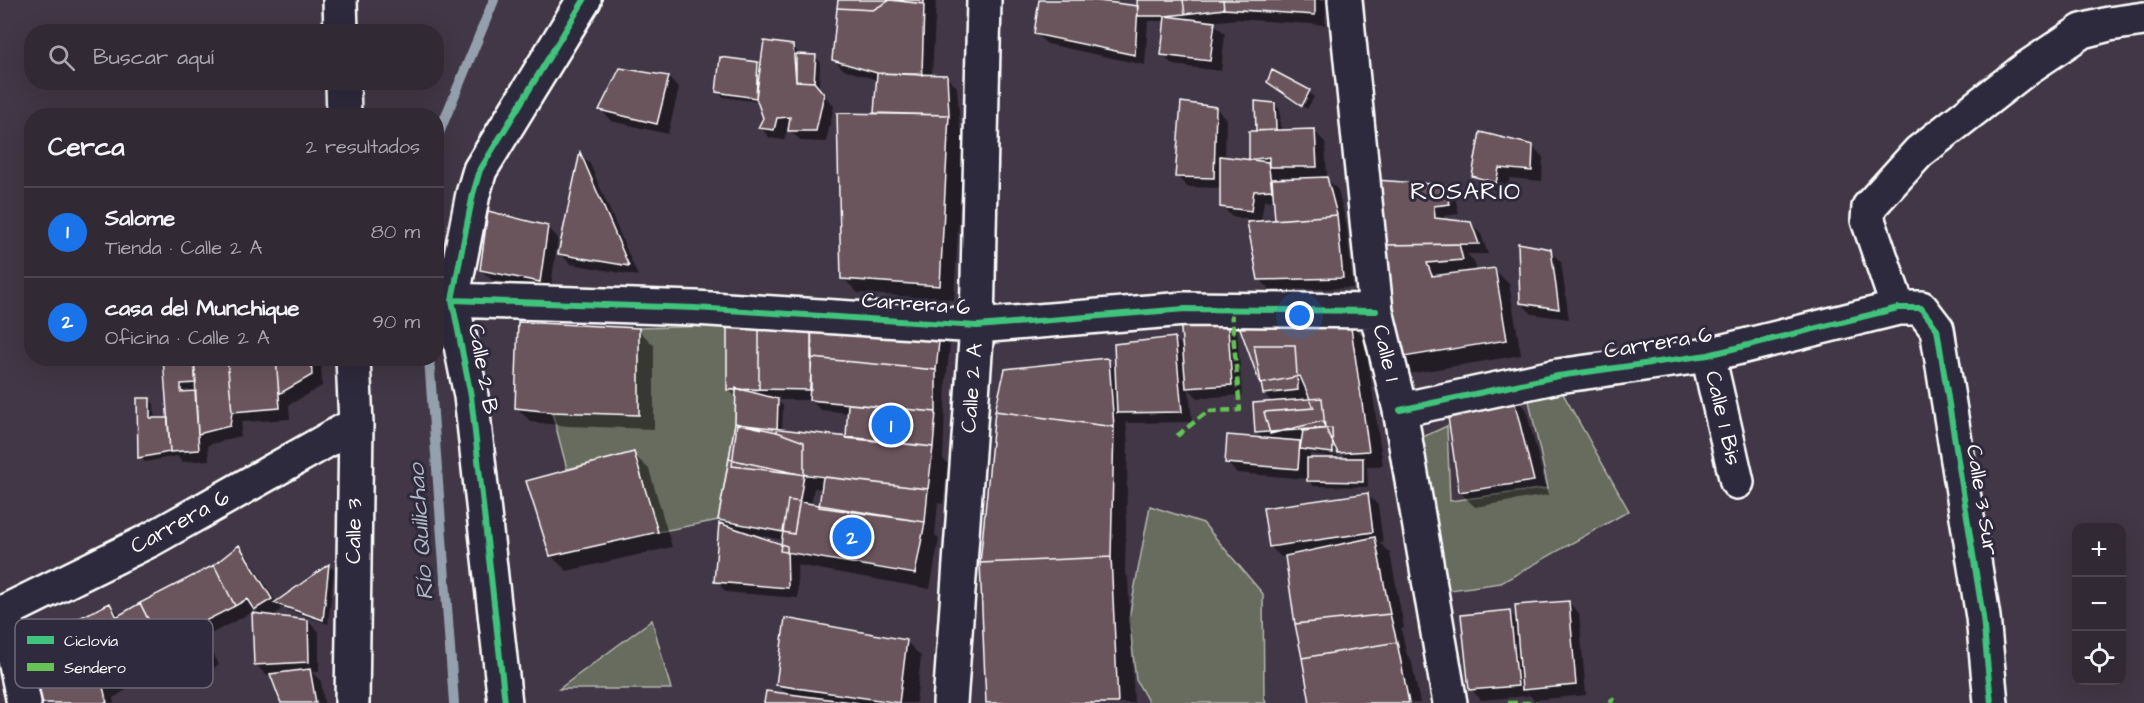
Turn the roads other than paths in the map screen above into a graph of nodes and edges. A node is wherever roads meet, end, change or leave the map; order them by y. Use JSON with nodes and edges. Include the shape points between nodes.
{"nodes":[{"id":1,"x":340,"y":0,"type":"edge"},
{"id":2,"x":584,"y":0,"type":"edge"},
{"id":3,"x":984,"y":0,"type":"edge"},
{"id":4,"x":1345,"y":0,"type":"edge"},
{"id":5,"x":2144,"y":19,"type":"edge"},
{"id":6,"x":341,"y":24,"type":"edge"},
{"id":7,"x":343,"y":90,"type":"edge"},
{"id":8,"x":344,"y":108,"type":"edge"},
{"id":9,"x":452,"y":300,"type":"junction"},
{"id":10,"x":1910,"y":308,"type":"junction"},
{"id":11,"x":1376,"y":311,"type":"junction"},
{"id":12,"x":977,"y":326,"type":"junction"},
{"id":13,"x":1708,"y":355,"type":"junction"},
{"id":14,"x":353,"y":366,"type":"edge"},
{"id":15,"x":1400,"y":410,"type":"junction"},
{"id":16,"x":356,"y":424,"type":"junction"},
{"id":17,"x":1737,"y":482,"type":"dead end"},
{"id":18,"x":3,"y":613,"type":"edge"},
{"id":19,"x":15,"y":664,"type":"edge"},
{"id":20,"x":20,"y":688,"type":"edge"},
{"id":21,"x":24,"y":703,"type":"edge"},
{"id":22,"x":352,"y":703,"type":"edge"},
{"id":23,"x":505,"y":703,"type":"edge"},
{"id":24,"x":950,"y":703,"type":"edge"},
{"id":25,"x":1450,"y":703,"type":"edge"},
{"id":26,"x":1991,"y":703,"type":"edge"}],
"edges":[{"from":1,"to":6,"type":"street"},
{"from":2,"to":9,"type":"street","name":"Calle 2 B","via":[[480,170]]},
{"from":3,"to":12,"type":"street","name":"Calle 2 A"},
{"from":4,"to":11,"type":"street","name":"Calle 1"},
{"from":5,"to":10,"type":"street","name":"Calle 3 Sur","via":[[2082,31],[1919,152],[1869,207],[1868,220]]},
{"from":7,"to":8,"type":"street"},
{"from":9,"to":12,"type":"street","name":"Carrera 6","via":[[695,308]]},
{"from":9,"to":23,"type":"street","name":"Calle 2 B","via":[[471,396]]},
{"from":10,"to":13,"type":"street","name":"Carrera 6"},
{"from":10,"to":26,"type":"street","name":"Calle 3 Sur","via":[[1936,329],[1983,617]]},
{"from":11,"to":12,"type":"street","name":"Carrera 6","via":[[1185,309]]},
{"from":11,"to":15,"type":"street","name":"Calle 1"},
{"from":12,"to":24,"type":"street","name":"Calle 2 A"},
{"from":13,"to":15,"type":"street","name":"Carrera 6","via":[[1558,376]]},
{"from":13,"to":17,"type":"street","name":"Calle 1 Bis"},
{"from":14,"to":16,"type":"street","name":"Calle 3"},
{"from":15,"to":25,"type":"street","name":"Calle 1"},
{"from":16,"to":18,"type":"street","name":"Carrera 6","via":[[150,540]]},
{"from":16,"to":22,"type":"street","name":"Calle 3"},
{"from":18,"to":19,"type":"street"},
{"from":20,"to":21,"type":"street"}]}
